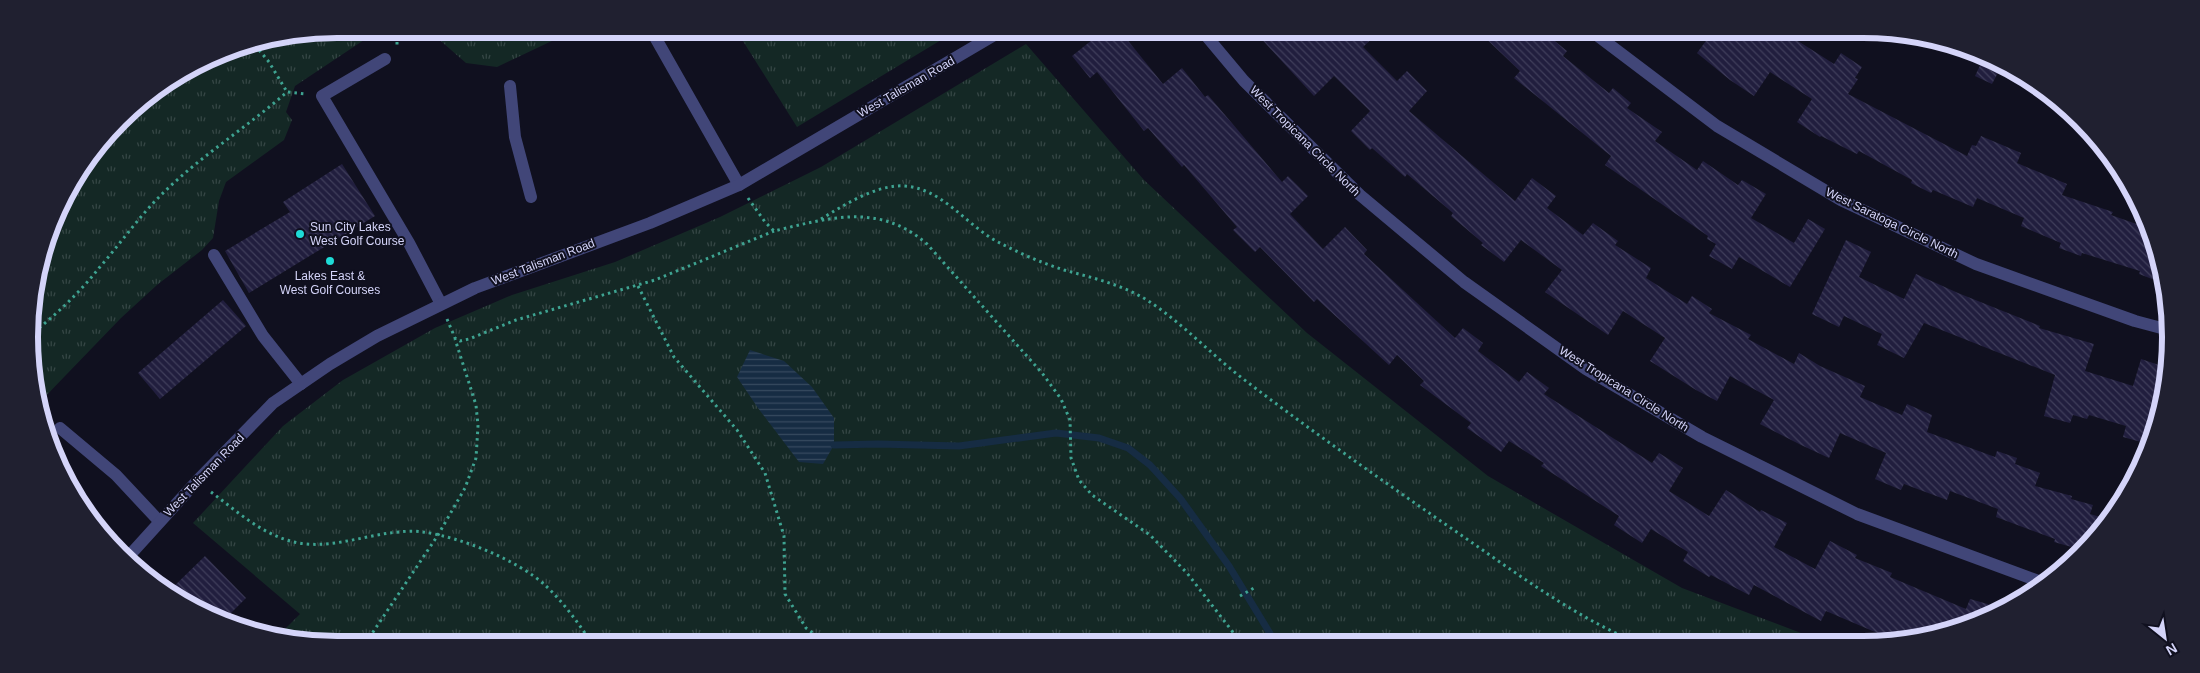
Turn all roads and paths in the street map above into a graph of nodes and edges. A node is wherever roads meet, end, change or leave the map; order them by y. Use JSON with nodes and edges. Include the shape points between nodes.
{"nodes":[{"id":1,"x":655,"y":38,"type":"edge"},
{"id":2,"x":990,"y":38,"type":"edge"},
{"id":3,"x":1208,"y":38,"type":"edge"},
{"id":4,"x":1599,"y":38,"type":"edge"},
{"id":5,"x":258,"y":48,"type":"edge"},
{"id":6,"x":385,"y":59,"type":"dead end"},
{"id":7,"x":510,"y":86,"type":"dead end"},
{"id":8,"x":738,"y":186,"type":"junction"},
{"id":9,"x":531,"y":197,"type":"dead end"},
{"id":10,"x":821,"y":219,"type":"junction"},
{"id":11,"x":774,"y":231,"type":"junction"},
{"id":12,"x":214,"y":254,"type":"dead end"},
{"id":13,"x":638,"y":286,"type":"junction"},
{"id":14,"x":441,"y":304,"type":"junction"},
{"id":15,"x":38,"y":328,"type":"edge"},
{"id":16,"x":2162,"y":328,"type":"edge"},
{"id":17,"x":455,"y":338,"type":"junction"},
{"id":18,"x":301,"y":384,"type":"junction"},
{"id":19,"x":60,"y":428,"type":"dead end"},
{"id":20,"x":197,"y":481,"type":"junction"},
{"id":21,"x":159,"y":521,"type":"junction"},
{"id":22,"x":438,"y":535,"type":"junction"},
{"id":23,"x":131,"y":554,"type":"edge"},
{"id":24,"x":2038,"y":580,"type":"edge"},
{"id":25,"x":1254,"y":588,"type":"dead end"},
{"id":26,"x":1240,"y":596,"type":"dead end"},
{"id":27,"x":370,"y":636,"type":"edge"},
{"id":28,"x":587,"y":636,"type":"edge"},
{"id":29,"x":818,"y":636,"type":"edge"},
{"id":30,"x":1236,"y":636,"type":"edge"},
{"id":31,"x":1623,"y":636,"type":"edge"}],
"edges":[{"from":1,"to":8,"type":"street"},
{"from":2,"to":8,"type":"street","name":"West Talisman Road"},
{"from":3,"to":24,"type":"street","name":"West Tropicana Circle North","via":[[1244,81],[1360,196],[1464,282],[1586,368],[1702,437],[1857,514]]},
{"from":4,"to":16,"type":"street","name":"West Saratoga Circle North","via":[[1718,126],[1841,200],[1976,264]]},
{"from":5,"to":15,"type":"path","via":[[286,92],[159,196],[74,296]]},
{"from":6,"to":14,"type":"street","via":[[322,96],[409,243]]},
{"from":7,"to":9,"type":"street","via":[[515,137]]},
{"from":8,"to":11,"type":"path"},
{"from":8,"to":14,"type":"street","name":"West Talisman Road"},
{"from":10,"to":11,"type":"path"},
{"from":10,"to":30,"type":"path","via":[[875,219],[892,223],[917,236],[1042,373],[1067,410],[1070,458],[1079,480],[1092,495],[1150,536],[1187,573]]},
{"from":10,"to":31,"type":"path","via":[[848,202],[875,191],[903,186],[924,190],[940,198],[979,231],[999,242],[1148,301],[1322,439],[1552,597]]},
{"from":11,"to":13,"type":"path"},
{"from":12,"to":18,"type":"street","via":[[262,336]]},
{"from":13,"to":17,"type":"path","via":[[516,320],[469,339],[460,341]]},
{"from":13,"to":29,"type":"path","via":[[674,357],[737,430],[765,473],[784,536],[785,594],[806,628]]},
{"from":14,"to":17,"type":"path"},
{"from":14,"to":18,"type":"street","name":"West Talisman Road","via":[[377,336]]},
{"from":17,"to":22,"type":"path","via":[[476,405],[476,458],[465,488]]},
{"from":18,"to":20,"type":"street","name":"West Talisman Road","via":[[273,403]]},
{"from":19,"to":21,"type":"street","via":[[116,476]]},
{"from":20,"to":21,"type":"street","name":"West Talisman Road"},
{"from":20,"to":22,"type":"path","via":[[264,529],[302,544],[421,531]]},
{"from":21,"to":23,"type":"street","name":"West Talisman Road"},
{"from":22,"to":27,"type":"path"},
{"from":22,"to":28,"type":"path","via":[[483,549],[516,565],[545,585],[568,609]]},
{"from":25,"to":26,"type":"path"}]}
